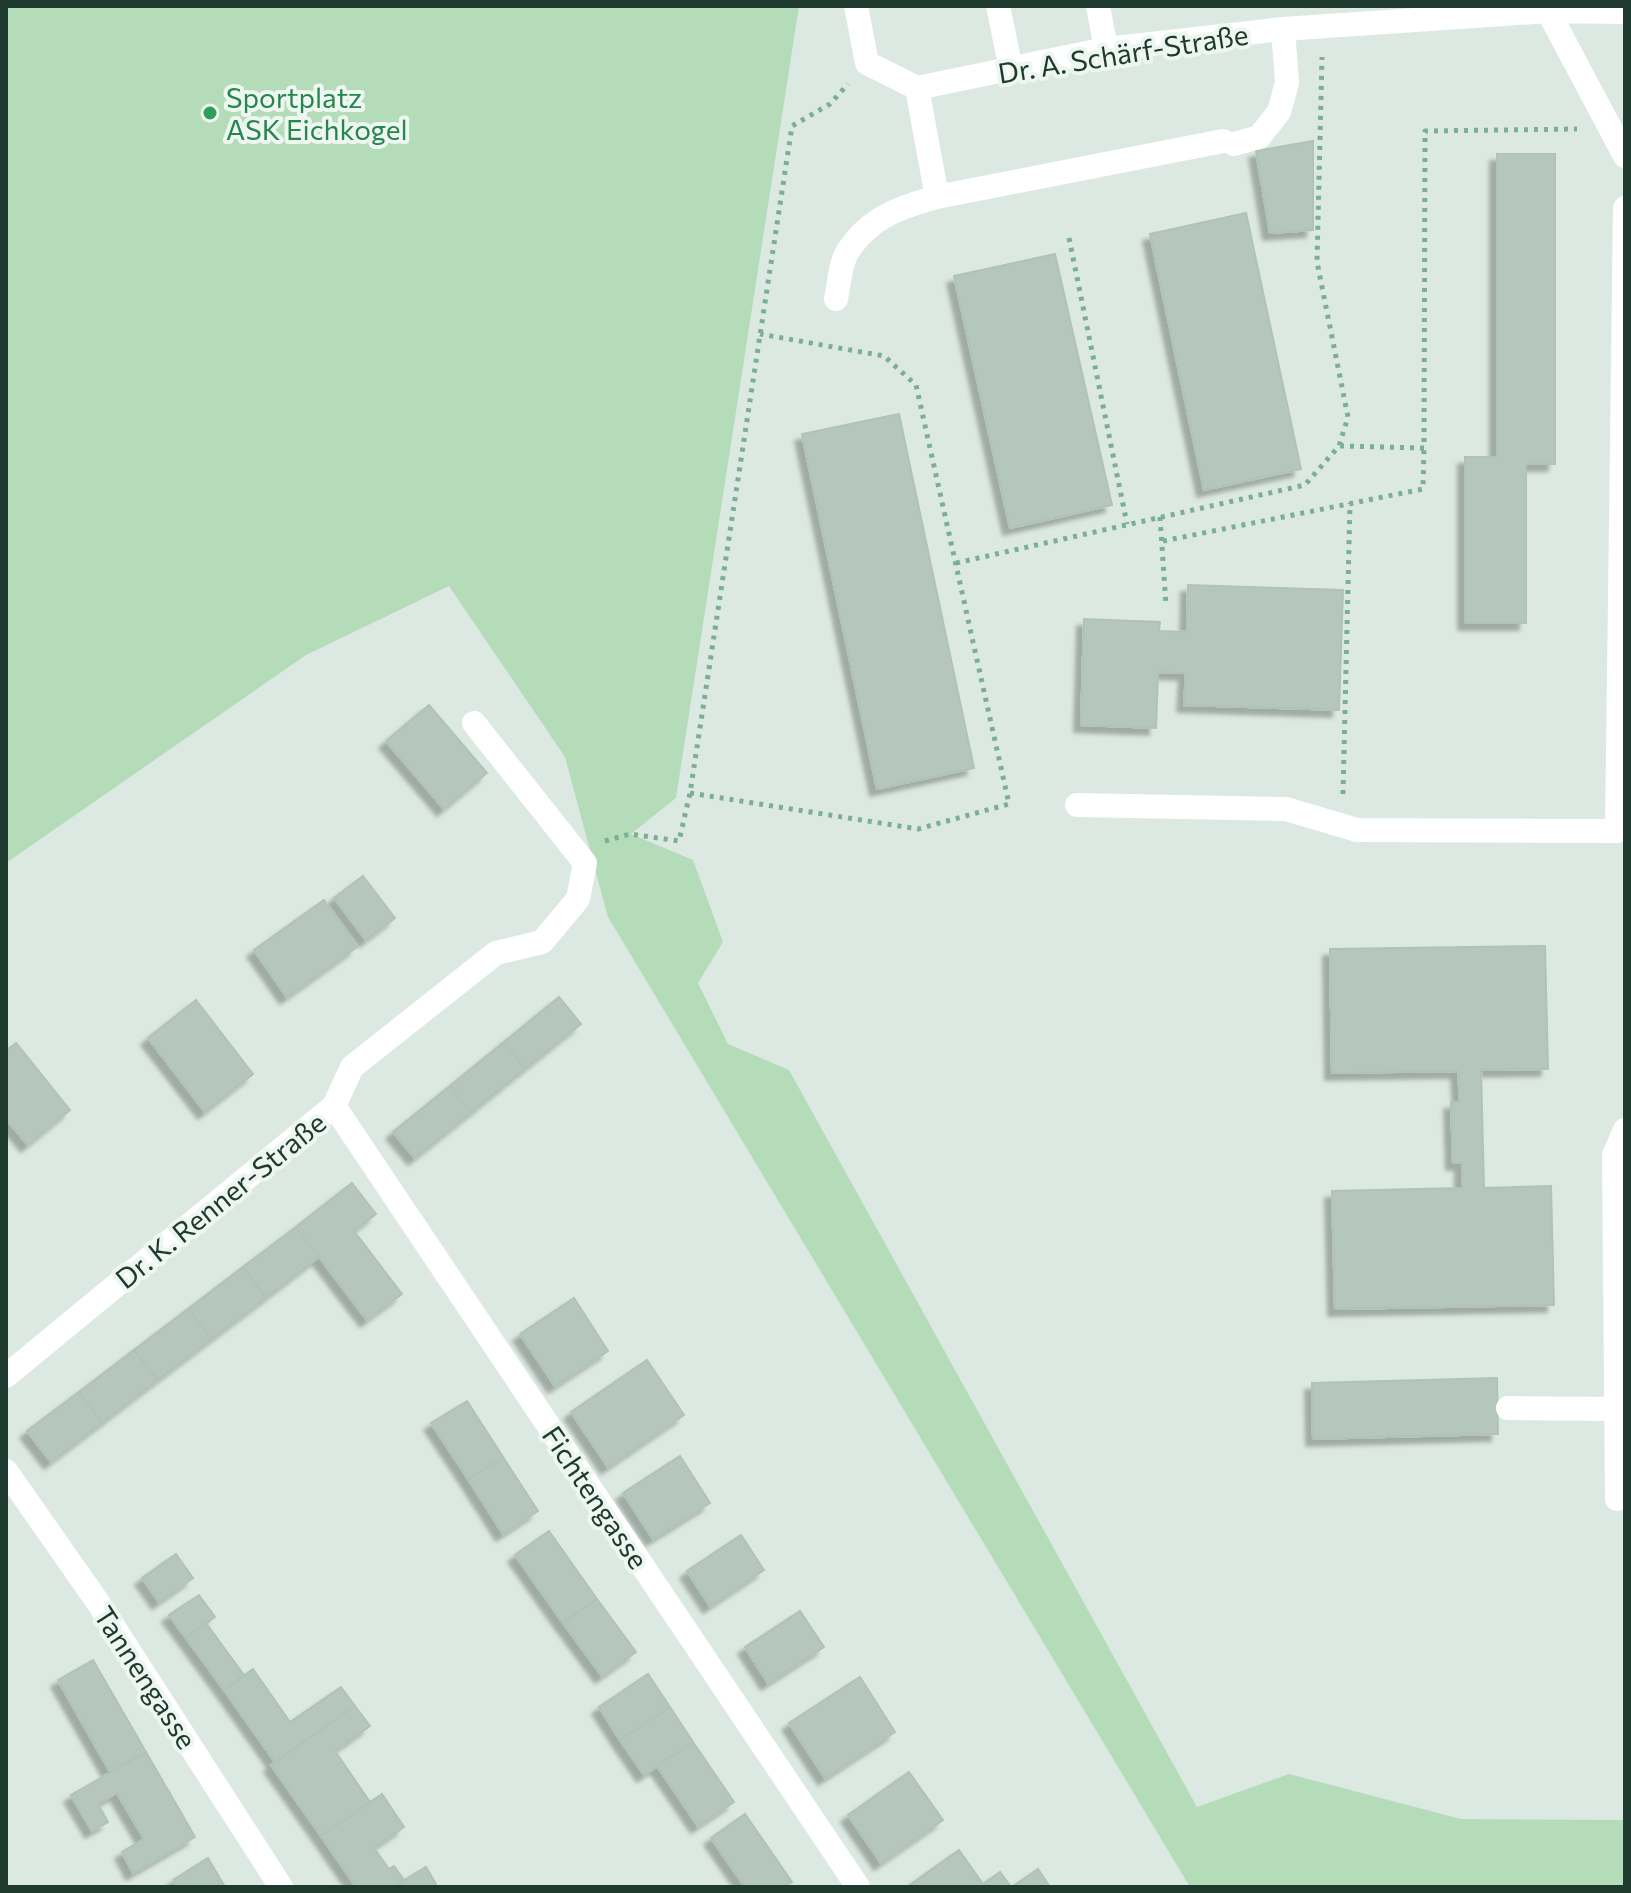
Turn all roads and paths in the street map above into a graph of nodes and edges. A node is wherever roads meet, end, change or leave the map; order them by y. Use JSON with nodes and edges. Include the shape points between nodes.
{"nodes":[{"id":1,"x":856,"y":6,"type":"edge"},
{"id":2,"x":998,"y":6,"type":"edge"},
{"id":3,"x":1098,"y":6,"type":"edge"},
{"id":4,"x":1549,"y":8,"type":"edge"},
{"id":5,"x":1625,"y":12,"type":"edge"},
{"id":6,"x":1323,"y":26,"type":"junction"},
{"id":7,"x":1283,"y":29,"type":"junction"},
{"id":8,"x":1106,"y":49,"type":"junction"},
{"id":9,"x":867,"y":63,"type":"junction"},
{"id":10,"x":1011,"y":69,"type":"junction"},
{"id":11,"x":917,"y":88,"type":"junction"},
{"id":12,"x":1610,"y":129,"type":"junction"},
{"id":13,"x":1625,"y":156,"type":"edge"},
{"id":14,"x":937,"y":197,"type":"junction"},
{"id":15,"x":1625,"y":208,"type":"edge"},
{"id":16,"x":1069,"y":238,"type":"dead end"},
{"id":17,"x":836,"y":299,"type":"dead end"},
{"id":18,"x":760,"y":334,"type":"junction"},
{"id":19,"x":1339,"y":446,"type":"junction"},
{"id":20,"x":1424,"y":448,"type":"junction"},
{"id":21,"x":1350,"y":503,"type":"junction"},
{"id":22,"x":1160,"y":517,"type":"junction"},
{"id":23,"x":1127,"y":524,"type":"junction"},
{"id":24,"x":1163,"y":541,"type":"junction"},
{"id":25,"x":956,"y":563,"type":"junction"},
{"id":26,"x":1166,"y":605,"type":"dead end"},
{"id":27,"x":474,"y":723,"type":"dead end"},
{"id":28,"x":690,"y":793,"type":"junction"},
{"id":29,"x":1077,"y":805,"type":"dead end"},
{"id":30,"x":1342,"y":826,"type":"junction"},
{"id":31,"x":585,"y":863,"type":"junction"},
{"id":32,"x":334,"y":1106,"type":"junction"},
{"id":33,"x":1625,"y":1130,"type":"edge"},
{"id":34,"x":6,"y":1376,"type":"edge"},
{"id":35,"x":1508,"y":1408,"type":"dead end"},
{"id":36,"x":1616,"y":1409,"type":"junction"},
{"id":37,"x":6,"y":1471,"type":"edge"},
{"id":38,"x":1617,"y":1499,"type":"dead end"},
{"id":39,"x":281,"y":1887,"type":"edge"},
{"id":40,"x":858,"y":1887,"type":"edge"}],
"edges":[{"from":1,"to":9,"type":"street"},
{"from":2,"to":10,"type":"street"},
{"from":3,"to":8,"type":"street"},
{"from":4,"to":5,"type":"street","name":"Dr. A. Schärf-Straße"},
{"from":4,"to":6,"type":"street","name":"Dr. A. Schärf-Straße"},
{"from":4,"to":12,"type":"street"},
{"from":6,"to":7,"type":"street","name":"Dr. A. Schärf-Straße"},
{"from":6,"to":19,"type":"path","via":[[1317,262],[1348,417]]},
{"from":7,"to":8,"type":"street","name":"Dr. A. Schärf-Straße"},
{"from":7,"to":14,"type":"street","via":[[1287,83],[1279,112],[1259,137]]},
{"from":8,"to":10,"type":"street","name":"Dr. A. Schärf-Straße"},
{"from":9,"to":11,"type":"street"},
{"from":9,"to":18,"type":"path","via":[[830,104],[792,126]]},
{"from":10,"to":11,"type":"street","name":"Dr. A. Schärf-Straße"},
{"from":11,"to":14,"type":"street"},
{"from":12,"to":13,"type":"street"},
{"from":12,"to":20,"type":"path","via":[[1425,131]]},
{"from":14,"to":17,"type":"street","via":[[896,209],[872,224],[847,253]]},
{"from":15,"to":30,"type":"street","via":[[1617,831]]},
{"from":16,"to":23,"type":"path"},
{"from":18,"to":25,"type":"path","via":[[884,356],[916,385]]},
{"from":18,"to":28,"type":"path"},
{"from":19,"to":20,"type":"path"},
{"from":19,"to":22,"type":"path","via":[[1305,485]]},
{"from":20,"to":21,"type":"path","via":[[1423,489]]},
{"from":21,"to":24,"type":"path"},
{"from":21,"to":30,"type":"path"},
{"from":22,"to":23,"type":"path"},
{"from":22,"to":24,"type":"path"},
{"from":23,"to":25,"type":"path"},
{"from":24,"to":26,"type":"path"},
{"from":25,"to":28,"type":"path","via":[[1009,804],[918,829]]},
{"from":27,"to":31,"type":"street"},
{"from":28,"to":31,"type":"path","via":[[679,841],[630,834],[606,839]]},
{"from":29,"to":30,"type":"street","via":[[1286,809]]},
{"from":31,"to":32,"type":"street","name":"Dr. K. Renner-Straße","via":[[578,899],[542,942],[496,953],[352,1067]]},
{"from":32,"to":34,"type":"street","name":"Dr. K. Renner-Straße"},
{"from":32,"to":40,"type":"street","name":"Fichtengasse"},
{"from":33,"to":36,"type":"street","via":[[1614,1155]]},
{"from":35,"to":36,"type":"street"},
{"from":36,"to":38,"type":"street"},
{"from":37,"to":39,"type":"street","name":"Tannengasse","via":[[97,1601]]}]}
